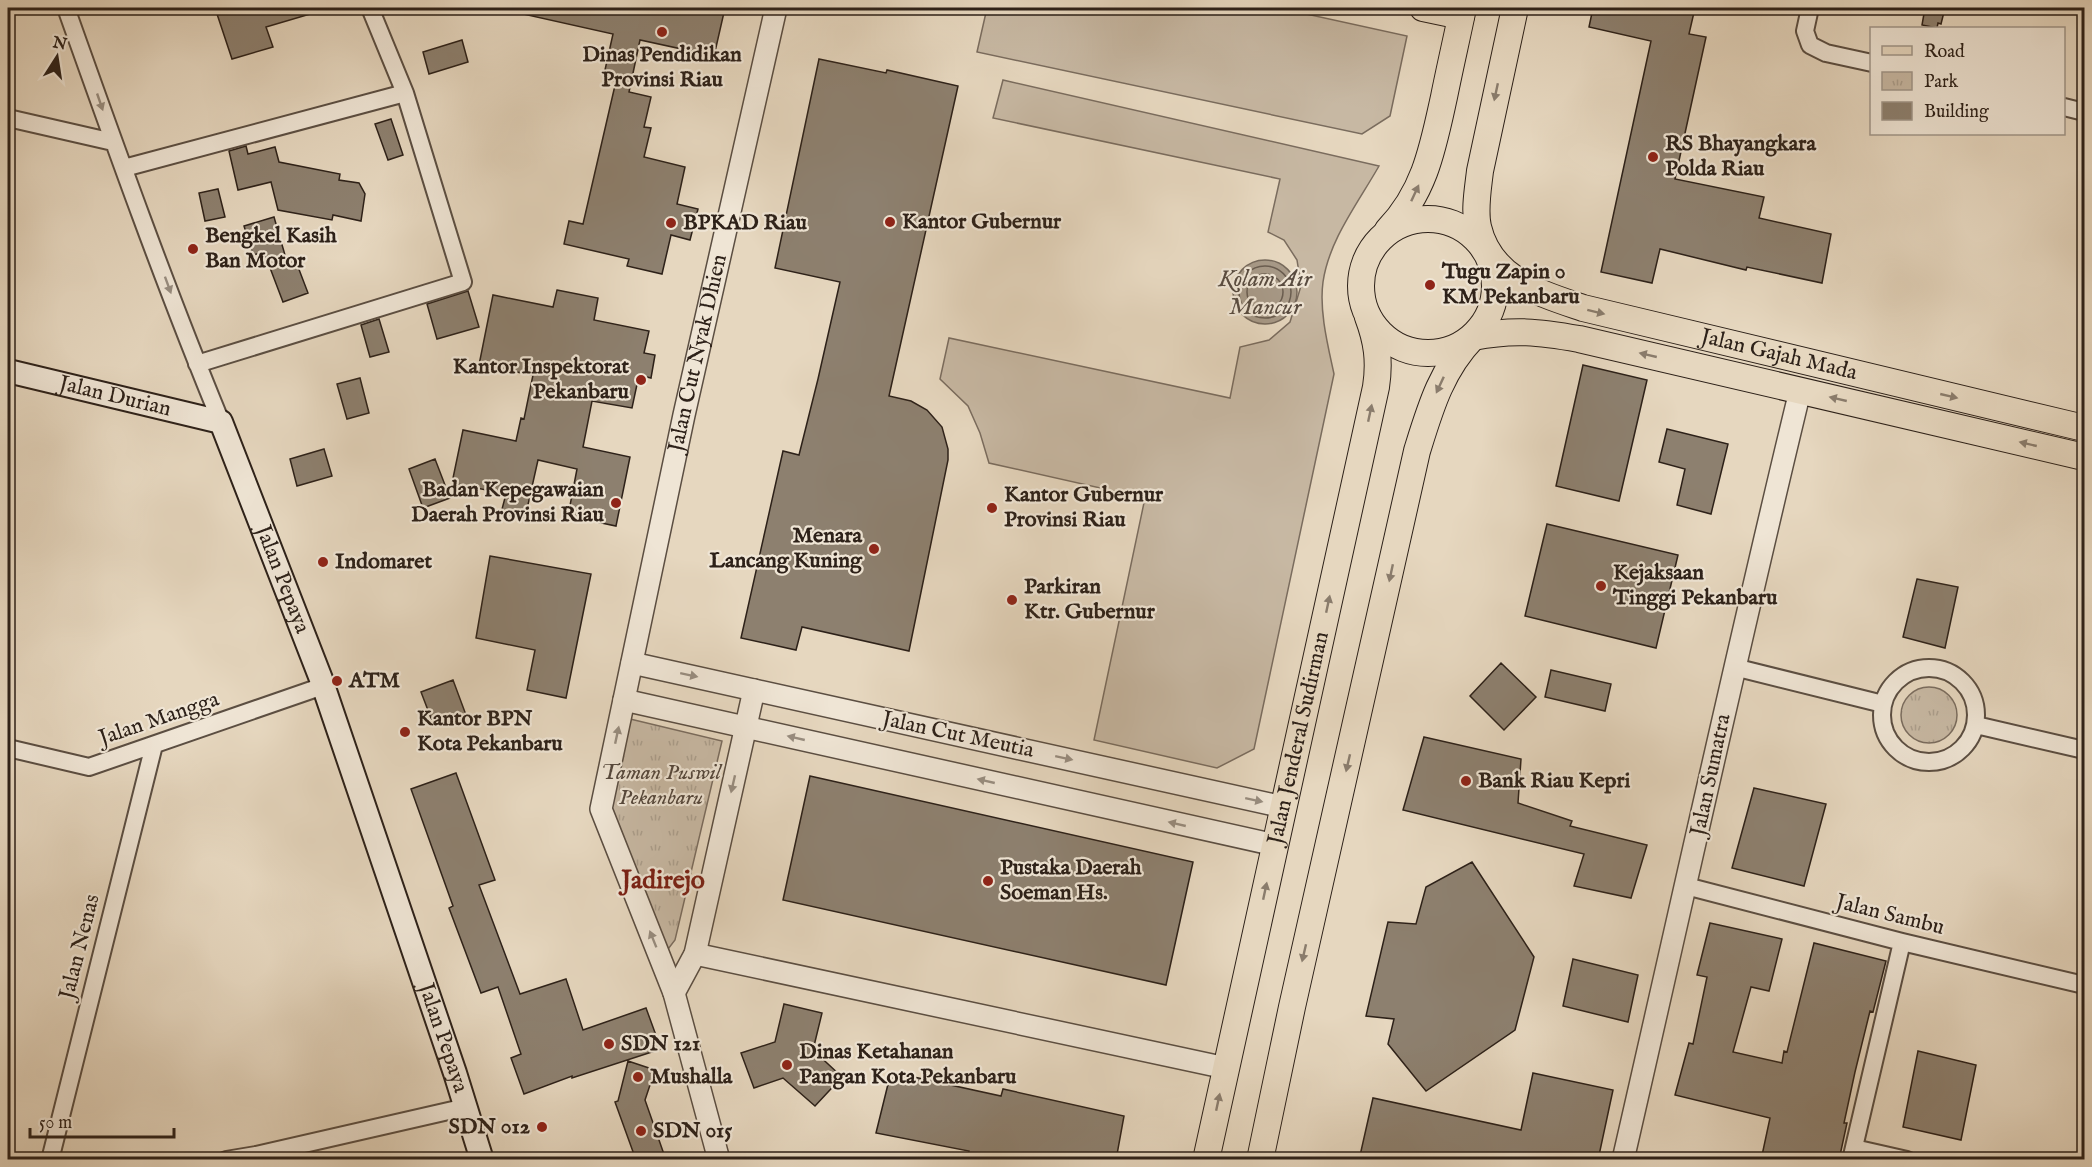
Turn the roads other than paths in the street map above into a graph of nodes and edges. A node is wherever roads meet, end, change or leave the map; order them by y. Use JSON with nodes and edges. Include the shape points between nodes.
{"nodes":[{"id":1,"x":66,"y":8,"type":"edge"},
{"id":2,"x":370,"y":8,"type":"edge"},
{"id":3,"x":776,"y":8,"type":"edge"},
{"id":4,"x":1424,"y":8,"type":"edge"},
{"id":5,"x":1515,"y":8,"type":"edge"},
{"id":6,"x":1810,"y":8,"type":"edge"},
{"id":7,"x":1462,"y":12,"type":"edge"},
{"id":8,"x":1870,"y":63,"type":"edge"},
{"id":9,"x":405,"y":93,"type":"junction"},
{"id":10,"x":2065,"y":107,"type":"edge"},
{"id":11,"x":2085,"y":112,"type":"edge"},
{"id":12,"x":8,"y":118,"type":"edge"},
{"id":13,"x":113,"y":142,"type":"junction"},
{"id":14,"x":124,"y":168,"type":"junction"},
{"id":15,"x":1380,"y":239,"type":"junction"},
{"id":16,"x":1487,"y":252,"type":"junction"},
{"id":17,"x":1368,"y":317,"type":"junction"},
{"id":18,"x":1473,"y":337,"type":"junction"},
{"id":19,"x":197,"y":364,"type":"junction"},
{"id":20,"x":8,"y":371,"type":"edge"},
{"id":21,"x":1909,"y":387,"type":"junction"},
{"id":22,"x":1800,"y":391,"type":"junction"},
{"id":23,"x":1903,"y":414,"type":"junction"},
{"id":24,"x":220,"y":422,"type":"junction"},
{"id":25,"x":2085,"y":428,"type":"edge"},
{"id":26,"x":2085,"y":457,"type":"edge"},
{"id":27,"x":632,"y":663,"type":"junction"},
{"id":28,"x":1734,"y":667,"type":"junction"},
{"id":29,"x":323,"y":686,"type":"junction"},
{"id":30,"x":754,"y":690,"type":"junction"},
{"id":31,"x":624,"y":700,"type":"junction"},
{"id":32,"x":1883,"y":704,"type":"junction"},
{"id":33,"x":1976,"y":725,"type":"junction"},
{"id":34,"x":746,"y":727,"type":"junction"},
{"id":35,"x":154,"y":745,"type":"junction"},
{"id":36,"x":8,"y":748,"type":"edge"},
{"id":37,"x":2085,"y":750,"type":"edge"},
{"id":38,"x":1283,"y":807,"type":"junction"},
{"id":39,"x":1275,"y":845,"type":"junction"},
{"id":40,"x":1686,"y":886,"type":"junction"},
{"id":41,"x":1902,"y":942,"type":"junction"},
{"id":42,"x":695,"y":954,"type":"junction"},
{"id":43,"x":2085,"y":985,"type":"edge"},
{"id":44,"x":674,"y":993,"type":"junction"},
{"id":45,"x":1226,"y":1068,"type":"junction"},
{"id":46,"x":466,"y":1107,"type":"junction"},
{"id":47,"x":1853,"y":1154,"type":"edge"},
{"id":48,"x":51,"y":1160,"type":"edge"},
{"id":49,"x":226,"y":1160,"type":"edge"},
{"id":50,"x":482,"y":1160,"type":"edge"},
{"id":51,"x":719,"y":1160,"type":"edge"},
{"id":52,"x":1206,"y":1160,"type":"edge"},
{"id":53,"x":1260,"y":1160,"type":"edge"},
{"id":54,"x":1623,"y":1160,"type":"edge"},
{"id":55,"x":1907,"y":1160,"type":"edge"}],
"edges":[{"from":1,"to":13,"type":"street","name":"Jalan Pepaya","one_way":true},
{"from":2,"to":9,"type":"street"},
{"from":3,"to":27,"type":"street","name":"Jalan Cut Nyak Dhien"},
{"from":4,"to":7,"type":"main road"},
{"from":5,"to":16,"type":"main road","one_way":true,"via":[[1477,196],[1478,226]]},
{"from":6,"to":8,"type":"street","via":[[1805,31],[1810,45],[1826,53]]},
{"from":15,"to":7,"type":"main road","one_way":true,"via":[[1414,198],[1430,159]]},
{"from":9,"to":14,"type":"street"},
{"from":9,"to":19,"type":"street","via":[[463,282]]},
{"from":10,"to":11,"type":"street"},
{"from":12,"to":13,"type":"street"},
{"from":13,"to":14,"type":"street","name":"Jalan Pepaya"},
{"from":14,"to":19,"type":"street","name":"Jalan Pepaya","one_way":true},
{"from":15,"to":16,"type":"main road","via":[[1409,221],[1444,221],[1476,238]]},
{"from":15,"to":17,"type":"main road","via":[[1363,268],[1362,293]]},
{"from":16,"to":18,"type":"main road","via":[[1494,268],[1495,297],[1486,320]]},
{"from":16,"to":21,"type":"main road","name":"Jalan Gajah Mada","one_way":true,"via":[[1500,268],[1522,284],[1583,308]]},
{"from":17,"to":18,"type":"main road","via":[[1395,345],[1416,352],[1438,353]]},
{"from":38,"to":17,"type":"main road","name":"Jalan Jenderal Sudirman","one_way":true,"via":[[1376,387],[1379,354]]},
{"from":22,"to":18,"type":"main road","name":"Jalan Gajah Mada","one_way":true,"via":[[1539,332]]},
{"from":18,"to":53,"type":"main road","one_way":true,"via":[[1440,383],[1418,451]]},
{"from":19,"to":24,"type":"street","name":"Jalan Pepaya"},
{"from":20,"to":24,"type":"main road","name":"Jalan Durian"},
{"from":21,"to":23,"type":"main road"},
{"from":21,"to":25,"type":"main road","name":"Jalan Gajah Mada","one_way":true},
{"from":23,"to":22,"type":"main road","name":"Jalan Gajah Mada","one_way":true},
{"from":22,"to":28,"type":"street","name":"Jalan Sumatra"},
{"from":26,"to":23,"type":"main road","name":"Jalan Gajah Mada","one_way":true},
{"from":24,"to":29,"type":"main road","name":"Jalan Pepaya"},
{"from":27,"to":30,"type":"street","name":"Jalan Cut Meutia","one_way":true},
{"from":27,"to":31,"type":"street","name":"Jalan Cut Nyak Dhien"},
{"from":28,"to":32,"type":"street"},
{"from":28,"to":40,"type":"street","name":"Jalan Sumatra"},
{"from":29,"to":35,"type":"street","name":"Jalan Mangga"},
{"from":29,"to":46,"type":"main road","name":"Jalan Pepaya"},
{"from":30,"to":34,"type":"street"},
{"from":30,"to":38,"type":"street","name":"Jalan Cut Meutia","one_way":true},
{"from":31,"to":34,"type":"street","name":"Jalan Cut Meutia"},
{"from":44,"to":31,"type":"street","name":"Jalan Cut Nyak Dhien","one_way":true,"via":[[601,809]]},
{"from":32,"to":33,"type":"street","via":[[1900,677],[1931,668],[1961,680],[1971,693]]},
{"from":32,"to":33,"type":"street","via":[[1885,734],[1905,756],[1919,761],[1948,759],[1961,751]]},
{"from":33,"to":37,"type":"street"},
{"from":39,"to":34,"type":"street","name":"Jalan Cut Meutia","one_way":true},
{"from":34,"to":42,"type":"street","one_way":true},
{"from":35,"to":36,"type":"street","name":"Jalan Mangga","via":[[89,767]]},
{"from":35,"to":48,"type":"street","name":"Jalan Nenas"},
{"from":38,"to":39,"type":"main road","name":"Jalan Jenderal Sudirman"},
{"from":45,"to":39,"type":"main road","name":"Jalan Jenderal Sudirman","one_way":true},
{"from":40,"to":41,"type":"street","name":"Jalan Sambu"},
{"from":40,"to":54,"type":"street","name":"Jalan Sumatra"},
{"from":41,"to":43,"type":"street","name":"Jalan Sambu"},
{"from":41,"to":47,"type":"street"},
{"from":42,"to":44,"type":"street"},
{"from":42,"to":45,"type":"street"},
{"from":44,"to":51,"type":"street"},
{"from":52,"to":45,"type":"main road","name":"Jalan Jenderal Sudirman","one_way":true},
{"from":46,"to":49,"type":"street"},
{"from":46,"to":50,"type":"main road","name":"Jalan Pepaya"},
{"from":47,"to":55,"type":"street"}]}
